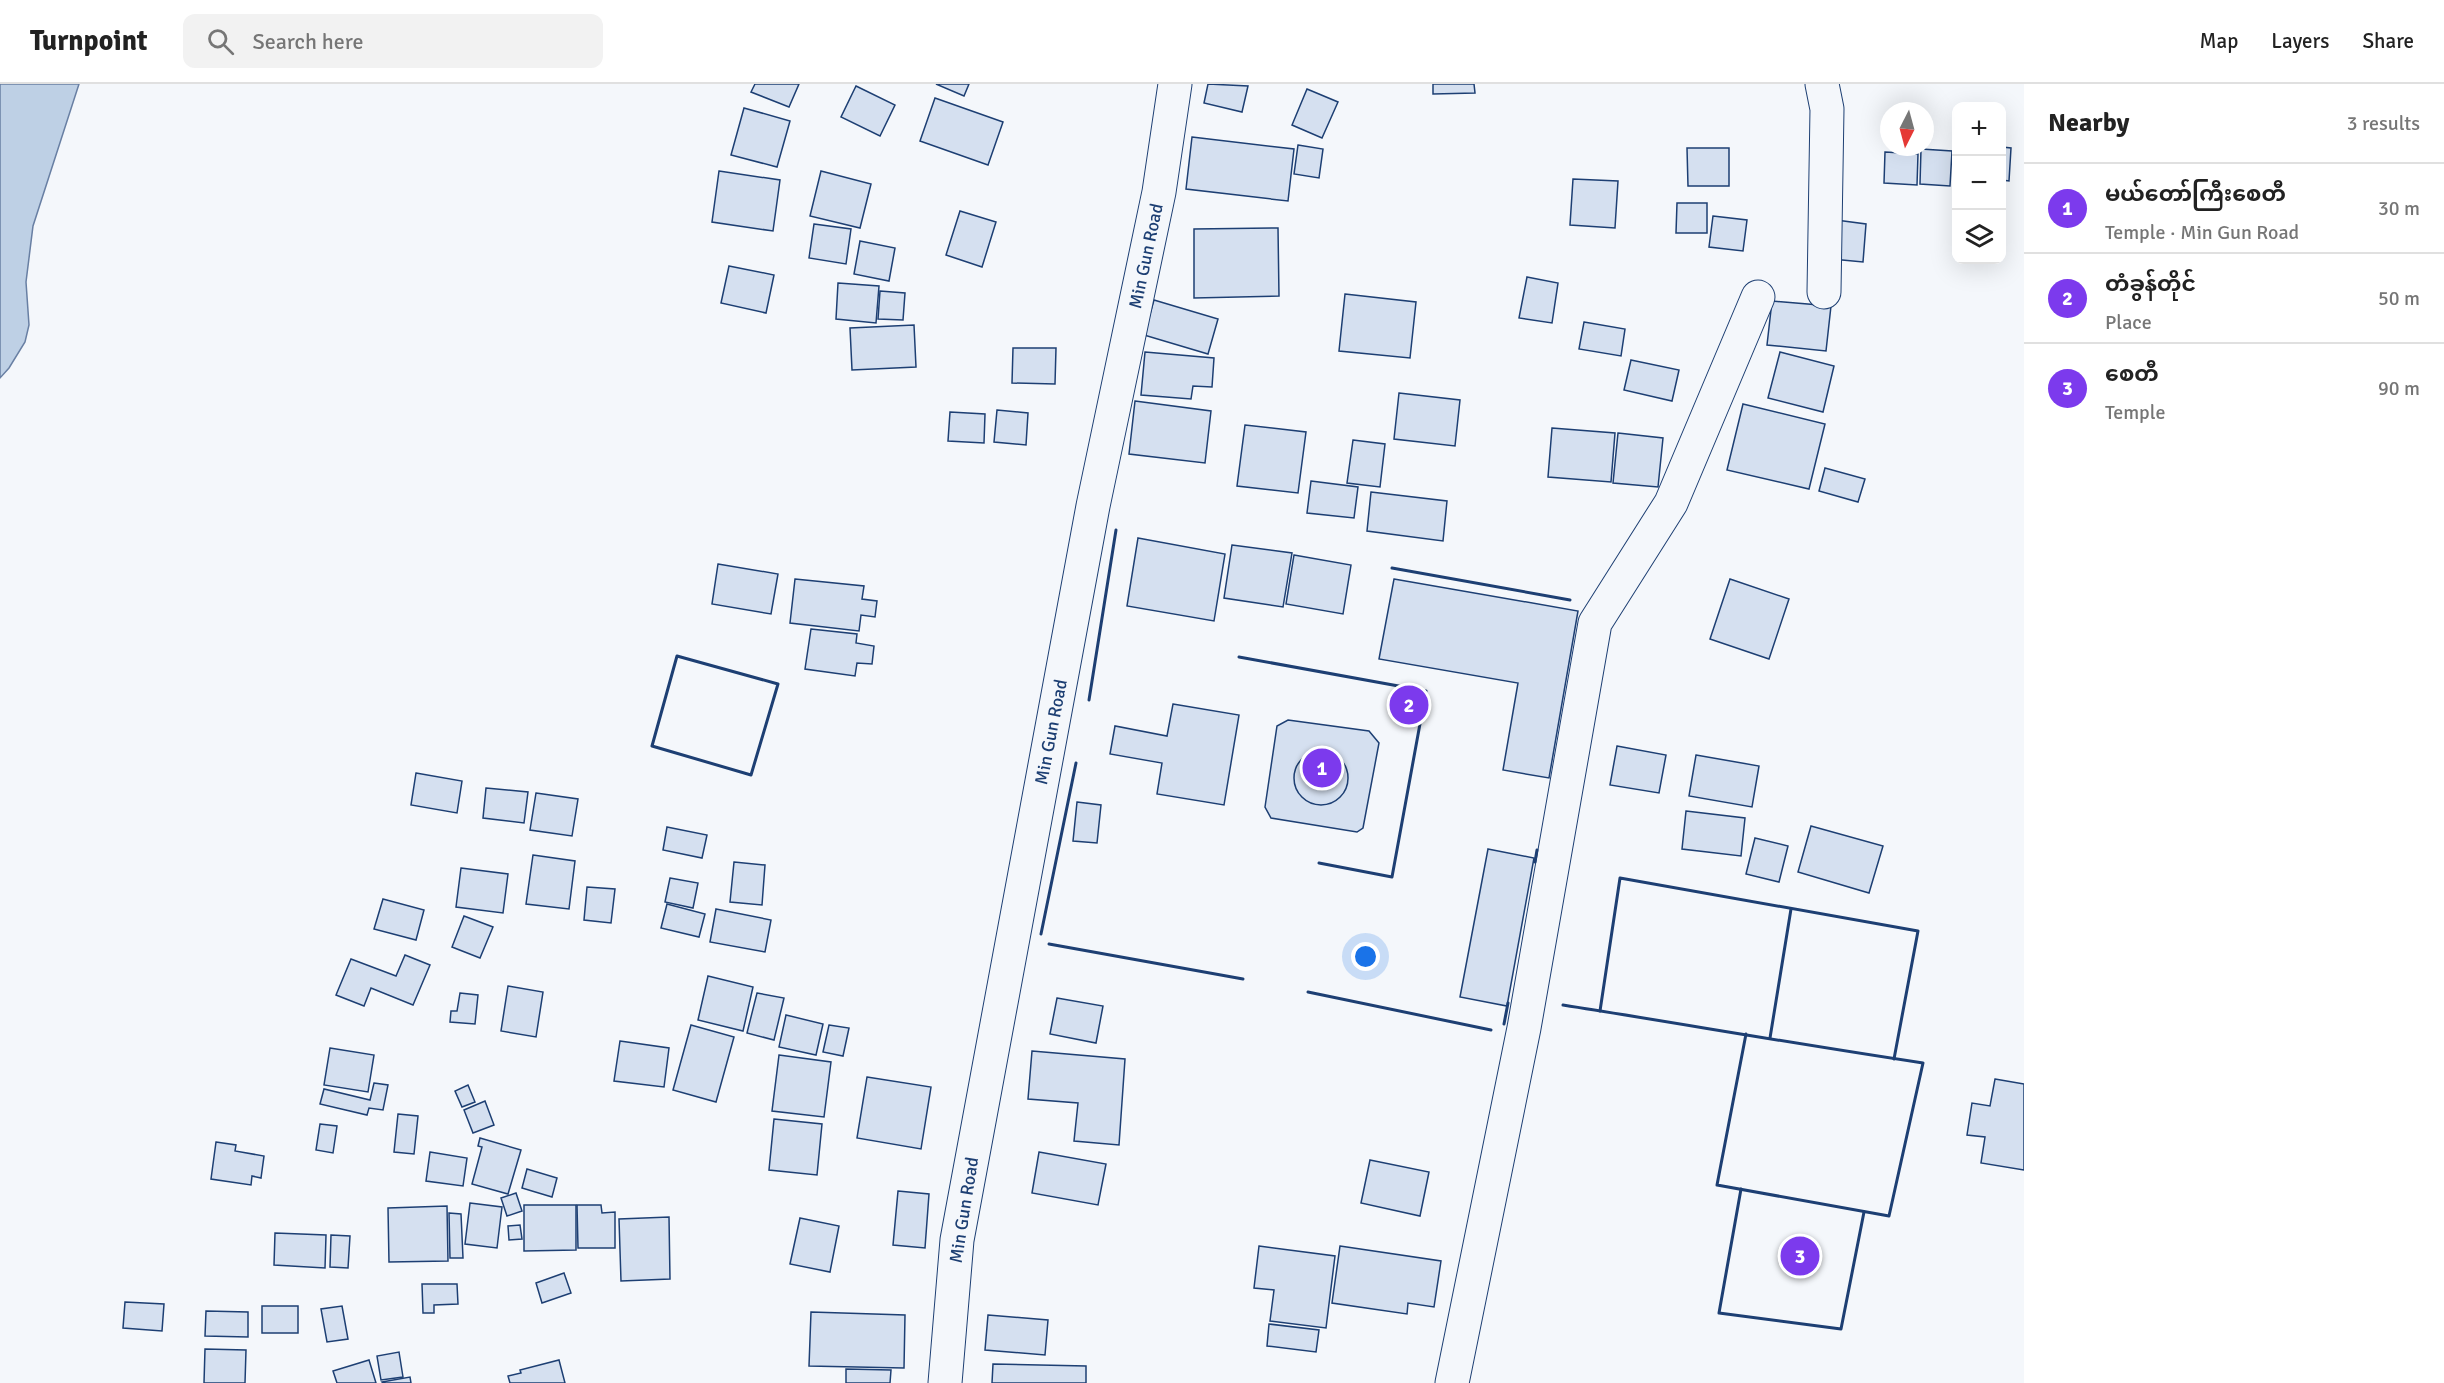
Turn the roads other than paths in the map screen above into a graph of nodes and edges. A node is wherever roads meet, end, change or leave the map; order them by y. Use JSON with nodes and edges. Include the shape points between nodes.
{"nodes":[{"id":1,"x":1174,"y":84,"type":"edge"},
{"id":2,"x":1822,"y":84,"type":"edge"},
{"id":3,"x":1824,"y":292,"type":"dead end"},
{"id":4,"x":1758,"y":297,"type":"dead end"},
{"id":5,"x":945,"y":1383,"type":"edge"},
{"id":6,"x":1452,"y":1383,"type":"edge"}],
"edges":[{"from":1,"to":5,"type":"street","name":"Min Gun Road","via":[[1159,192],[1093,506],[957,1240]]},
{"from":2,"to":3,"type":"street","via":[[1827,109]]},
{"from":4,"to":6,"type":"street","via":[[1671,503],[1595,623],[1524,1028]]}]}
